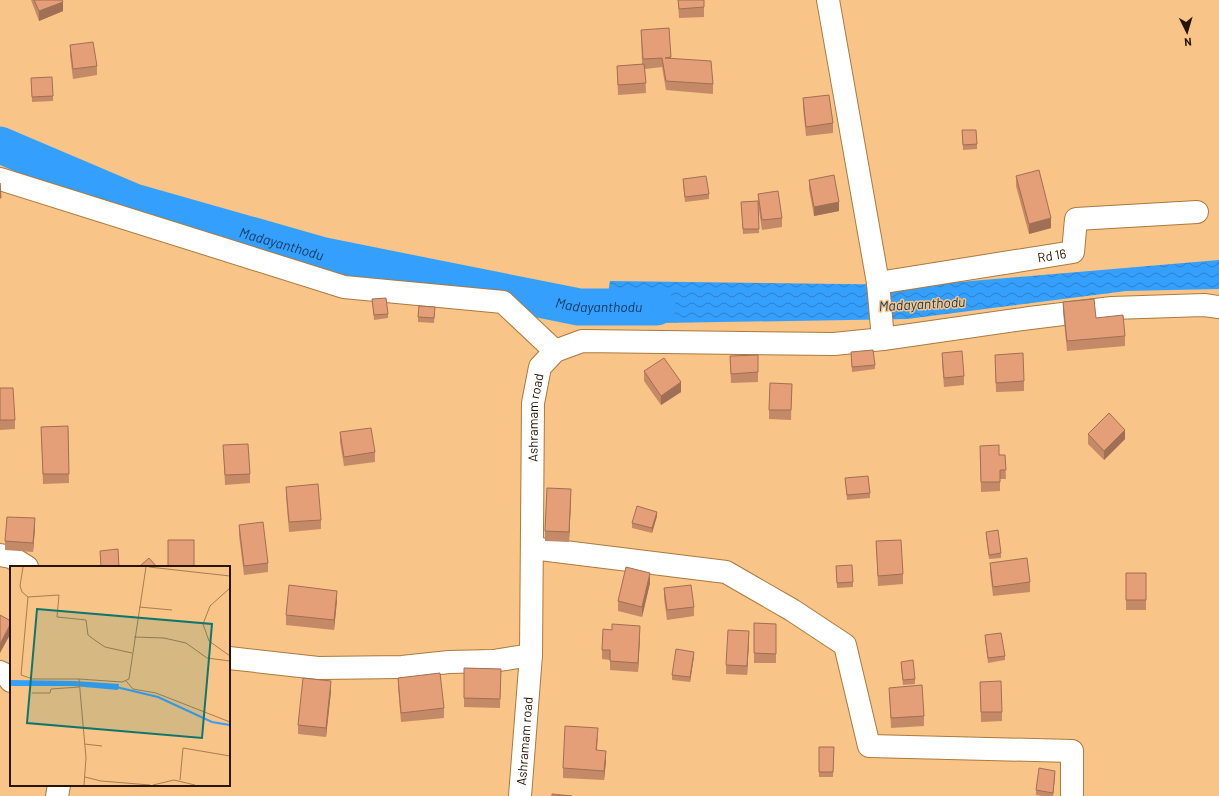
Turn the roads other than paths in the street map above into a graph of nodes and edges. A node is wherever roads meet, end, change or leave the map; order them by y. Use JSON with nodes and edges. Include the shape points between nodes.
{"nodes":[{"id":1,"x":828,"y":0,"type":"edge"},
{"id":2,"x":0,"y":179,"type":"edge"},
{"id":3,"x":1197,"y":212,"type":"dead end"},
{"id":4,"x":878,"y":283,"type":"junction"},
{"id":5,"x":1219,"y":307,"type":"edge"},
{"id":6,"x":883,"y":338,"type":"junction"},
{"id":7,"x":555,"y":351,"type":"junction"},
{"id":8,"x":532,"y":548,"type":"junction"},
{"id":9,"x":0,"y":555,"type":"edge"},
{"id":10,"x":26,"y":566,"type":"edge"},
{"id":11,"x":531,"y":656,"type":"junction"},
{"id":12,"x":230,"y":658,"type":"edge"},
{"id":13,"x":0,"y":672,"type":"edge"},
{"id":14,"x":10,"y":680,"type":"edge"},
{"id":15,"x":59,"y":786,"type":"edge"},
{"id":16,"x":57,"y":796,"type":"edge"},
{"id":17,"x":520,"y":796,"type":"edge"},
{"id":18,"x":1072,"y":796,"type":"edge"}],
"edges":[{"from":1,"to":4,"type":"street"},
{"from":2,"to":7,"type":"street","via":[[344,287],[503,302]]},
{"from":3,"to":4,"type":"street","name":"Rd 16","via":[[1076,219],[1073,252]]},
{"from":4,"to":6,"type":"street"},
{"from":5,"to":6,"type":"street","name":"Ashramam road","via":[[1204,305],[1112,308]]},
{"from":6,"to":7,"type":"street","name":"Ashramam road","via":[[834,344],[582,341]]},
{"from":7,"to":8,"type":"street","name":"Ashramam road","via":[[540,367],[533,403]]},
{"from":8,"to":11,"type":"street","name":"Ashramam road"},
{"from":8,"to":18,"type":"street","via":[[726,572],[792,610],[845,645],[869,746],[1072,750]]},
{"from":9,"to":10,"type":"street","via":[[10,557]]},
{"from":11,"to":12,"type":"street","via":[[402,667],[318,668]]},
{"from":11,"to":17,"type":"street","name":"Ashramam road"},
{"from":13,"to":14,"type":"street"},
{"from":15,"to":16,"type":"street"}]}
